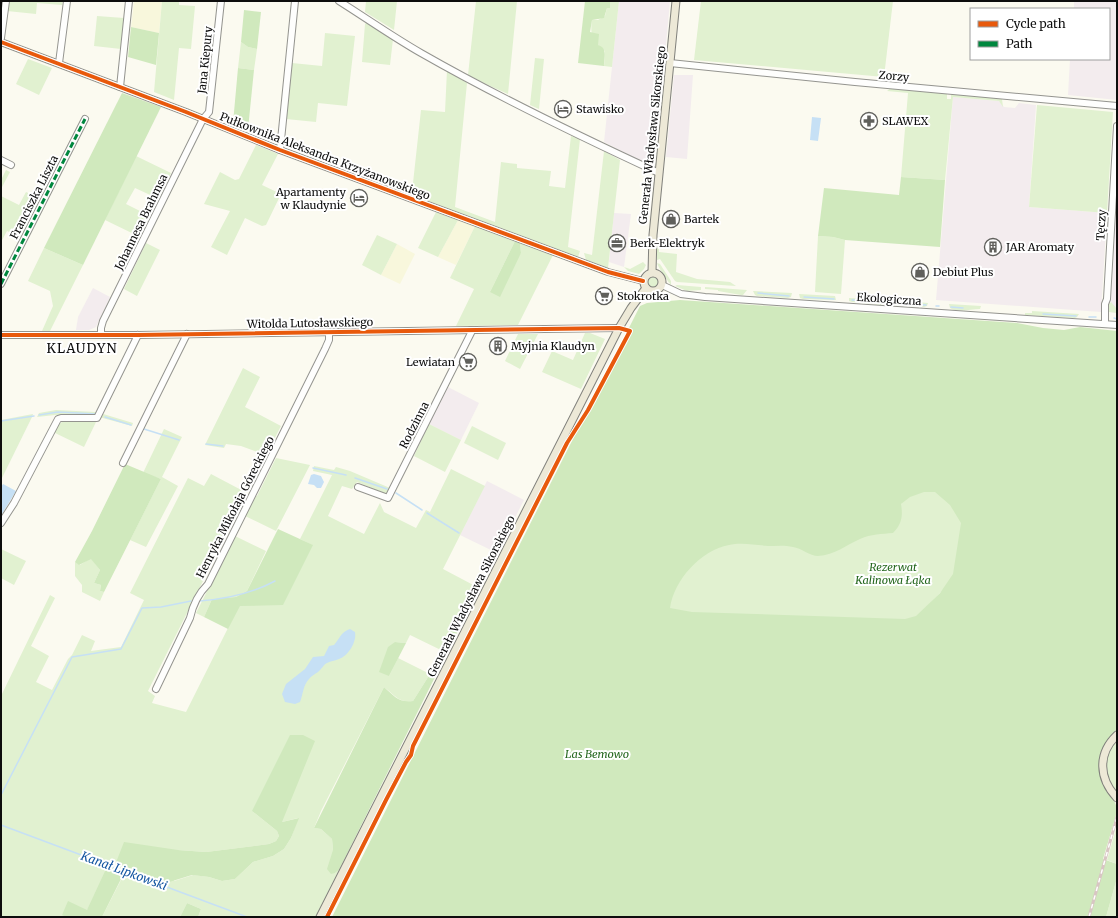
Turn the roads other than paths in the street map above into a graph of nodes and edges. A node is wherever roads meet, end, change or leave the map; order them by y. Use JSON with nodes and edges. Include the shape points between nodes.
{"nodes":[{"id":1,"x":6,"y":1,"type":"edge"},
{"id":2,"x":67,"y":1,"type":"edge"},
{"id":3,"x":129,"y":1,"type":"edge"},
{"id":4,"x":221,"y":1,"type":"edge"},
{"id":5,"x":295,"y":1,"type":"edge"},
{"id":6,"x":339,"y":1,"type":"edge"},
{"id":7,"x":676,"y":1,"type":"edge"},
{"id":8,"x":1,"y":38,"type":"edge"},
{"id":9,"x":1,"y":42,"type":"edge"},
{"id":10,"x":59,"y":63,"type":"junction"},
{"id":11,"x":670,"y":63,"type":"junction"},
{"id":12,"x":120,"y":87,"type":"junction"},
{"id":13,"x":1117,"y":106,"type":"edge"},
{"id":14,"x":85,"y":119,"type":"dead end"},
{"id":15,"x":203,"y":119,"type":"junction"},
{"id":16,"x":1117,"y":126,"type":"edge"},
{"id":17,"x":280,"y":150,"type":"junction"},
{"id":18,"x":1,"y":160,"type":"edge"},
{"id":19,"x":11,"y":165,"type":"dead end"},
{"id":20,"x":659,"y":173,"type":"junction"},
{"id":21,"x":652,"y":272,"type":"junction"},
{"id":22,"x":1,"y":284,"type":"edge"},
{"id":23,"x":645,"y":285,"type":"junction"},
{"id":24,"x":662,"y":285,"type":"junction"},
{"id":25,"x":1105,"y":324,"type":"junction"},
{"id":26,"x":1117,"y":325,"type":"edge"},
{"id":27,"x":619,"y":328,"type":"junction"},
{"id":28,"x":471,"y":330,"type":"junction"},
{"id":29,"x":329,"y":332,"type":"junction"},
{"id":30,"x":187,"y":334,"type":"junction"},
{"id":31,"x":101,"y":335,"type":"junction"},
{"id":32,"x":138,"y":335,"type":"junction"},
{"id":33,"x":1,"y":336,"type":"edge"},
{"id":34,"x":123,"y":463,"type":"dead end"},
{"id":35,"x":358,"y":487,"type":"dead end"},
{"id":36,"x":1,"y":523,"type":"edge"},
{"id":37,"x":156,"y":689,"type":"dead end"},
{"id":38,"x":1117,"y":735,"type":"edge"},
{"id":39,"x":1117,"y":798,"type":"edge"},
{"id":40,"x":320,"y":917,"type":"edge"}],
"edges":[{"from":1,"to":8,"type":"street"},
{"from":2,"to":10,"type":"street"},
{"from":3,"to":12,"type":"street"},
{"from":4,"to":15,"type":"street","name":"Jana Kiepury","via":[[209,112]]},
{"from":5,"to":17,"type":"street"},
{"from":6,"to":20,"type":"street","via":[[463,76]]},
{"from":7,"to":11,"type":"main road","name":"Generała Władysława Sikorskiego"},
{"from":9,"to":10,"type":"street","name":"Pułkownika Aleksandra Krzyżanowskiego"},
{"from":10,"to":12,"type":"street","name":"Pułkownika Aleksandra Krzyżanowskiego"},
{"from":11,"to":13,"type":"street","name":"Zorzy"},
{"from":11,"to":20,"type":"main road","name":"Generała Władysława Sikorskiego"},
{"from":12,"to":15,"type":"street","name":"Pułkownika Aleksandra Krzyżanowskiego"},
{"from":14,"to":22,"type":"street","name":"Franciszka Liszta"},
{"from":15,"to":17,"type":"street","name":"Pułkownika Aleksandra Krzyżanowskiego"},
{"from":15,"to":31,"type":"street","name":"Johannesa Brahmsa","via":[[103,321]]},
{"from":16,"to":25,"type":"street","name":"Tęczy"},
{"from":17,"to":23,"type":"street","name":"Pułkownika Aleksandra Krzyżanowskiego"},
{"from":18,"to":19,"type":"street"},
{"from":20,"to":21,"type":"main road","name":"Generała Władysława Sikorskiego"},
{"from":21,"to":23,"type":"main road","via":[[646,275]]},
{"from":21,"to":24,"type":"main road","via":[[661,276]]},
{"from":23,"to":24,"type":"main road","via":[[651,291],[659,289]]},
{"from":23,"to":27,"type":"main road","name":"Generała Władysława Sikorskiego"},
{"from":24,"to":25,"type":"street","name":"Ekologiczna","via":[[681,294],[705,297]]},
{"from":25,"to":26,"type":"street","name":"Ekologiczna"},
{"from":27,"to":28,"type":"street","name":"Witolda Lutosławskiego"},
{"from":27,"to":40,"type":"main road","name":"Generała Władysława Sikorskiego"},
{"from":28,"to":29,"type":"street","name":"Witolda Lutosławskiego"},
{"from":28,"to":35,"type":"street","name":"Rodzinna","via":[[388,498]]},
{"from":29,"to":30,"type":"street","name":"Witolda Lutosławskiego"},
{"from":29,"to":37,"type":"street","name":"Henryka Mikołaja Góreckiego","via":[[325,349],[208,584],[198,596]]},
{"from":30,"to":32,"type":"street","name":"Witolda Lutosławskiego"},
{"from":30,"to":34,"type":"street"},
{"from":31,"to":32,"type":"street","name":"Witolda Lutosławskiego"},
{"from":31,"to":33,"type":"street","name":"Witolda Lutosławskiego"},
{"from":32,"to":36,"type":"street","via":[[97,418],[58,419]]},
{"from":38,"to":39,"type":"main road","via":[[1104,752],[1102,767],[1106,781]]}]}
